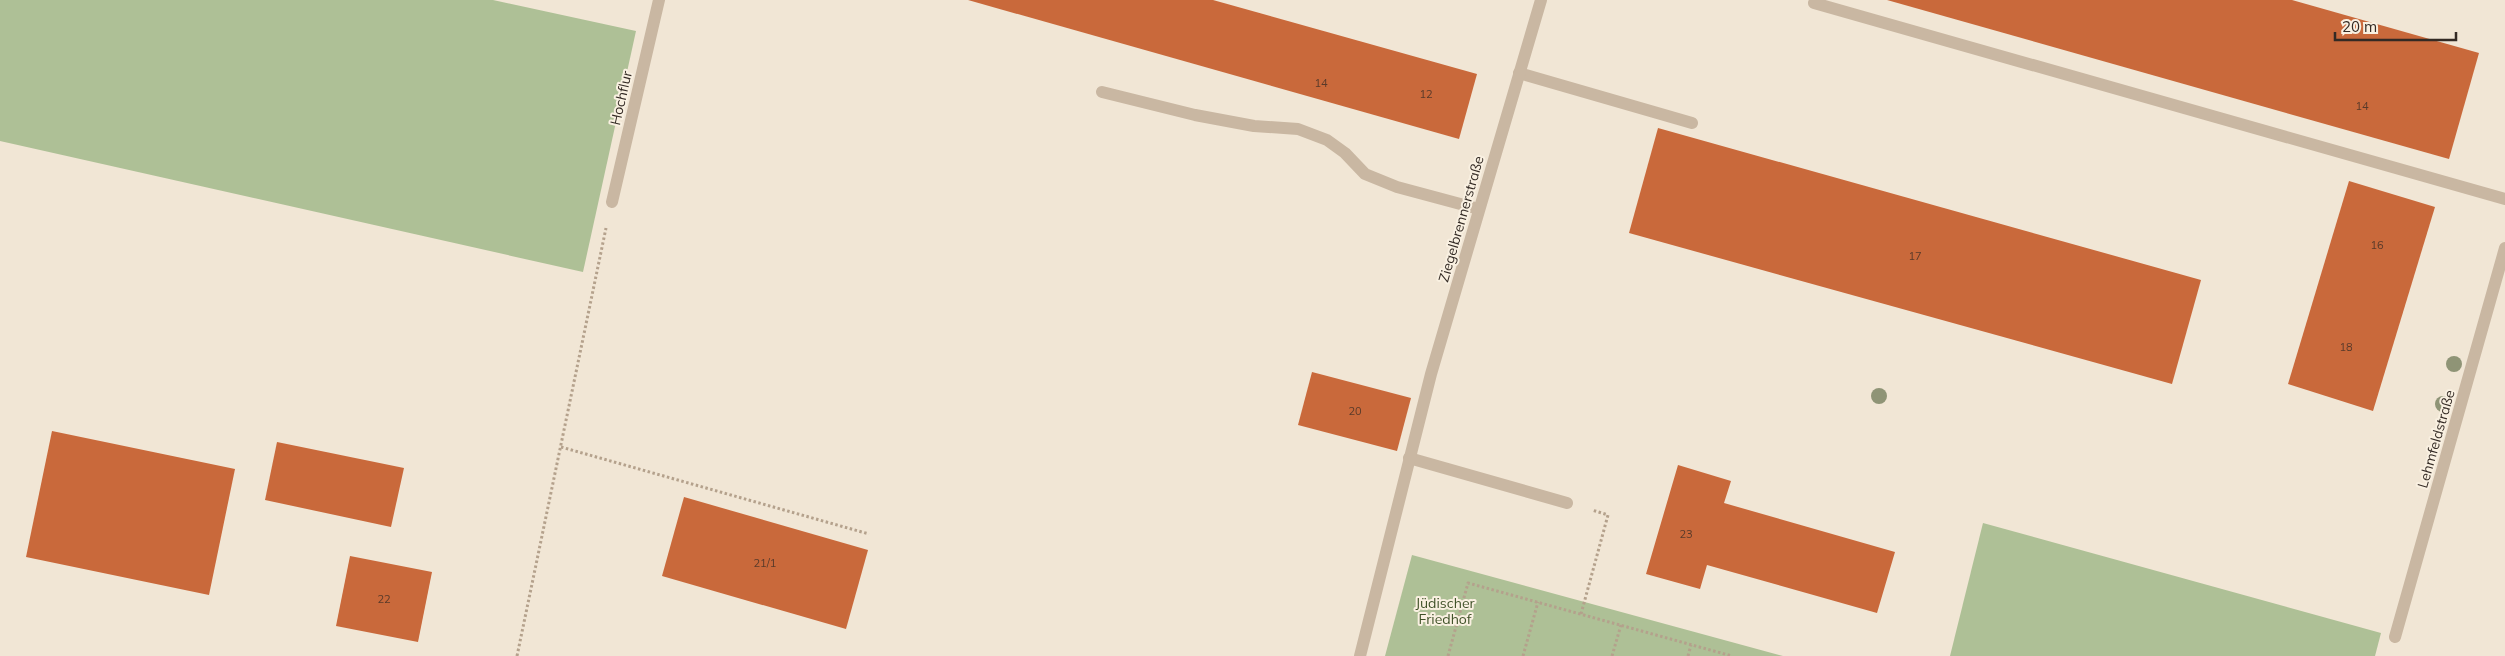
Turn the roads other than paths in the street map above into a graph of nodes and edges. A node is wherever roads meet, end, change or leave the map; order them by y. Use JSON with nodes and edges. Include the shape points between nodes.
{"nodes":[{"id":1,"x":659,"y":0,"type":"edge"},
{"id":2,"x":1541,"y":0,"type":"edge"},
{"id":3,"x":1814,"y":3,"type":"dead end"},
{"id":4,"x":1519,"y":73,"type":"junction"},
{"id":5,"x":1102,"y":92,"type":"dead end"},
{"id":6,"x":1692,"y":123,"type":"dead end"},
{"id":7,"x":2505,"y":199,"type":"edge"},
{"id":8,"x":612,"y":202,"type":"road end"},
{"id":9,"x":1479,"y":209,"type":"junction"},
{"id":10,"x":2505,"y":248,"type":"edge"},
{"id":11,"x":1409,"y":458,"type":"junction"},
{"id":12,"x":1567,"y":503,"type":"road end"},
{"id":13,"x":2395,"y":637,"type":"dead end"},
{"id":14,"x":1360,"y":656,"type":"edge"}],
"edges":[{"from":1,"to":8,"type":"street","name":"Hochflur"},
{"from":2,"to":4,"type":"street","name":"Ziegelbrennerstraße"},
{"from":3,"to":7,"type":"street"},
{"from":4,"to":6,"type":"street"},
{"from":4,"to":9,"type":"street","name":"Ziegelbrennerstraße"},
{"from":5,"to":9,"type":"street","via":[[1205,117],[1254,126],[1298,129],[1327,140],[1345,152],[1365,174],[1397,187]]},
{"from":9,"to":11,"type":"street","name":"Ziegelbrennerstraße"},
{"from":10,"to":13,"type":"street","name":"Lehmfeldstraße"},
{"from":11,"to":12,"type":"street"},
{"from":11,"to":14,"type":"street","name":"Ziegelbrennerstraße"}]}
